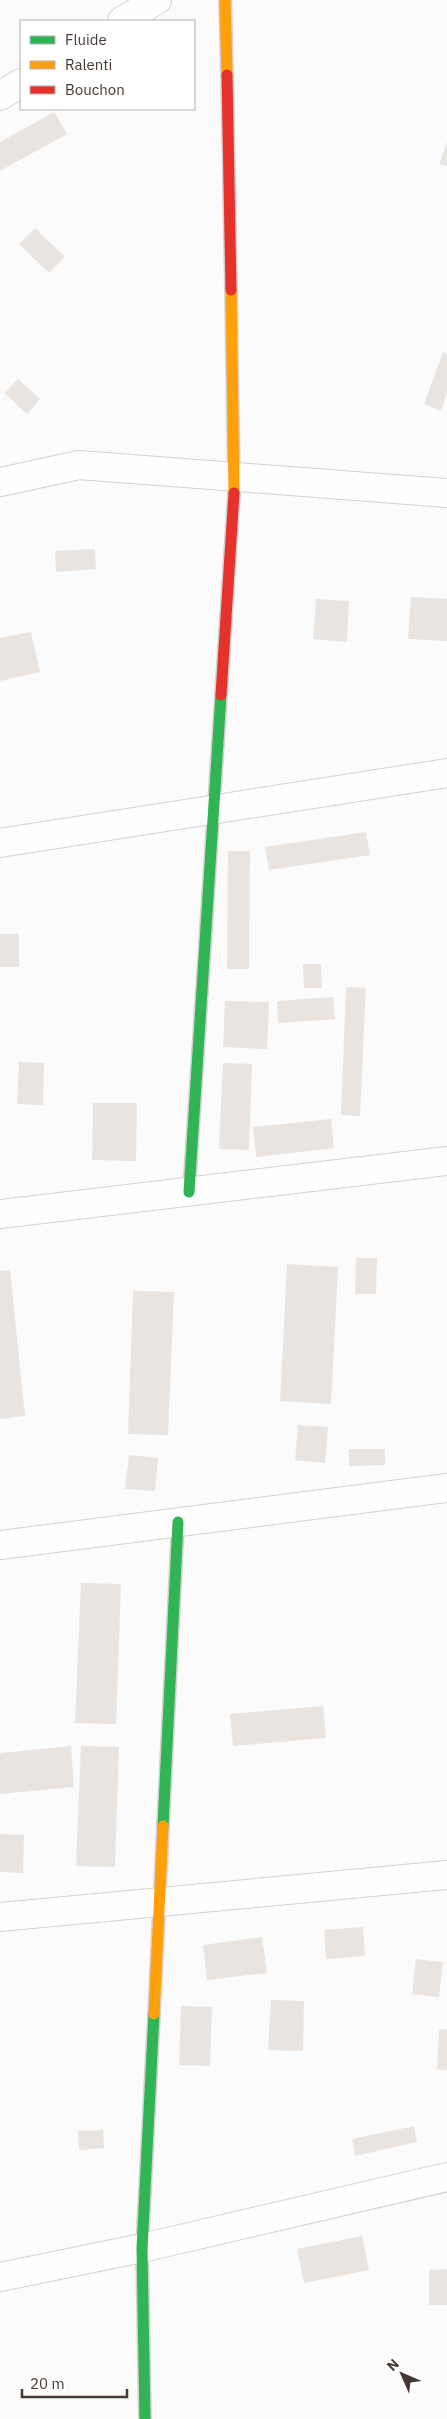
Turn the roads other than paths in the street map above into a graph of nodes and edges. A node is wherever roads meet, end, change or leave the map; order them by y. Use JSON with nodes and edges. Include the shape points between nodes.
{"nodes":[{"id":1,"x":157,"y":0,"type":"edge"},
{"id":2,"x":225,"y":0,"type":"edge"},
{"id":3,"x":124,"y":20,"type":"edge"},
{"id":4,"x":20,"y":84,"type":"edge"},
{"id":5,"x":0,"y":96,"type":"edge"},
{"id":6,"x":236,"y":477,"type":"junction"},
{"id":7,"x":0,"y":482,"type":"edge"},
{"id":8,"x":447,"y":493,"type":"edge"},
{"id":9,"x":447,"y":773,"type":"edge"},
{"id":10,"x":213,"y":810,"type":"junction"},
{"id":11,"x":0,"y":843,"type":"edge"},
{"id":12,"x":447,"y":1161,"type":"edge"},
{"id":13,"x":189,"y":1192,"type":"junction"},
{"id":14,"x":0,"y":1214,"type":"edge"},
{"id":15,"x":447,"y":1488,"type":"edge"},
{"id":16,"x":178,"y":1522,"type":"junction"},
{"id":17,"x":0,"y":1545,"type":"edge"},
{"id":18,"x":447,"y":1876,"type":"edge"},
{"id":19,"x":159,"y":1900,"type":"junction"},
{"id":20,"x":0,"y":1917,"type":"edge"},
{"id":21,"x":447,"y":2176,"type":"edge"},
{"id":22,"x":142,"y":2248,"type":"junction"},
{"id":23,"x":0,"y":2277,"type":"edge"},
{"id":24,"x":145,"y":2419,"type":"edge"}],
"edges":[{"from":1,"to":3,"type":"street"},
{"from":2,"to":6,"type":"street"},
{"from":4,"to":5,"type":"street"},
{"from":6,"to":7,"type":"street","via":[[79,465]]},
{"from":6,"to":8,"type":"street"},
{"from":6,"to":10,"type":"street"},
{"from":9,"to":10,"type":"street"},
{"from":10,"to":11,"type":"street"},
{"from":10,"to":13,"type":"street"},
{"from":12,"to":13,"type":"street"},
{"from":13,"to":14,"type":"street"},
{"from":15,"to":16,"type":"street"},
{"from":16,"to":17,"type":"street"},
{"from":16,"to":19,"type":"street"},
{"from":18,"to":19,"type":"street"},
{"from":19,"to":20,"type":"street"},
{"from":19,"to":22,"type":"street"},
{"from":21,"to":22,"type":"street"},
{"from":22,"to":23,"type":"street"},
{"from":22,"to":24,"type":"street"}]}
